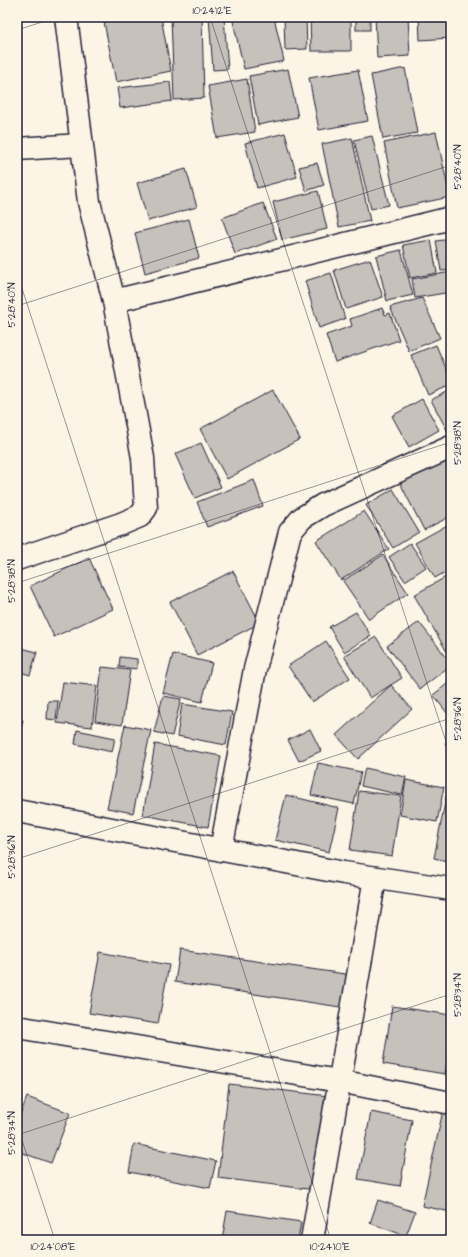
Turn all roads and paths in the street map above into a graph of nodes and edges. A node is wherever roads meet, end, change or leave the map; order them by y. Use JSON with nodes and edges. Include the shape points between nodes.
{"nodes":[{"id":1,"x":66,"y":17,"type":"edge"},
{"id":2,"x":81,"y":145,"type":"junction"},
{"id":3,"x":17,"y":149,"type":"edge"},
{"id":4,"x":451,"y":218,"type":"edge"},
{"id":5,"x":114,"y":301,"type":"junction"},
{"id":6,"x":451,"y":448,"type":"edge"},
{"id":7,"x":17,"y":559,"type":"edge"},
{"id":8,"x":17,"y":811,"type":"edge"},
{"id":9,"x":220,"y":850,"type":"junction"},
{"id":10,"x":374,"y":878,"type":"junction"},
{"id":11,"x":451,"y":889,"type":"edge"},
{"id":12,"x":17,"y":1027,"type":"edge"},
{"id":13,"x":339,"y":1081,"type":"junction"},
{"id":14,"x":451,"y":1103,"type":"edge"},
{"id":15,"x":312,"y":1240,"type":"edge"}],
"edges":[{"from":1,"to":2,"type":"street"},
{"from":2,"to":3,"type":"street"},
{"from":2,"to":5,"type":"street","via":[[89,202]]},
{"from":4,"to":5,"type":"street"},
{"from":5,"to":7,"type":"street","via":[[144,458],[146,508],[140,516],[121,524]]},
{"from":6,"to":9,"type":"street","via":[[323,505],[302,518],[290,532],[254,670]]},
{"from":8,"to":9,"type":"street"},
{"from":9,"to":10,"type":"street"},
{"from":10,"to":11,"type":"street"},
{"from":10,"to":13,"type":"street"},
{"from":12,"to":13,"type":"street"},
{"from":13,"to":14,"type":"street"},
{"from":13,"to":15,"type":"street"}]}
